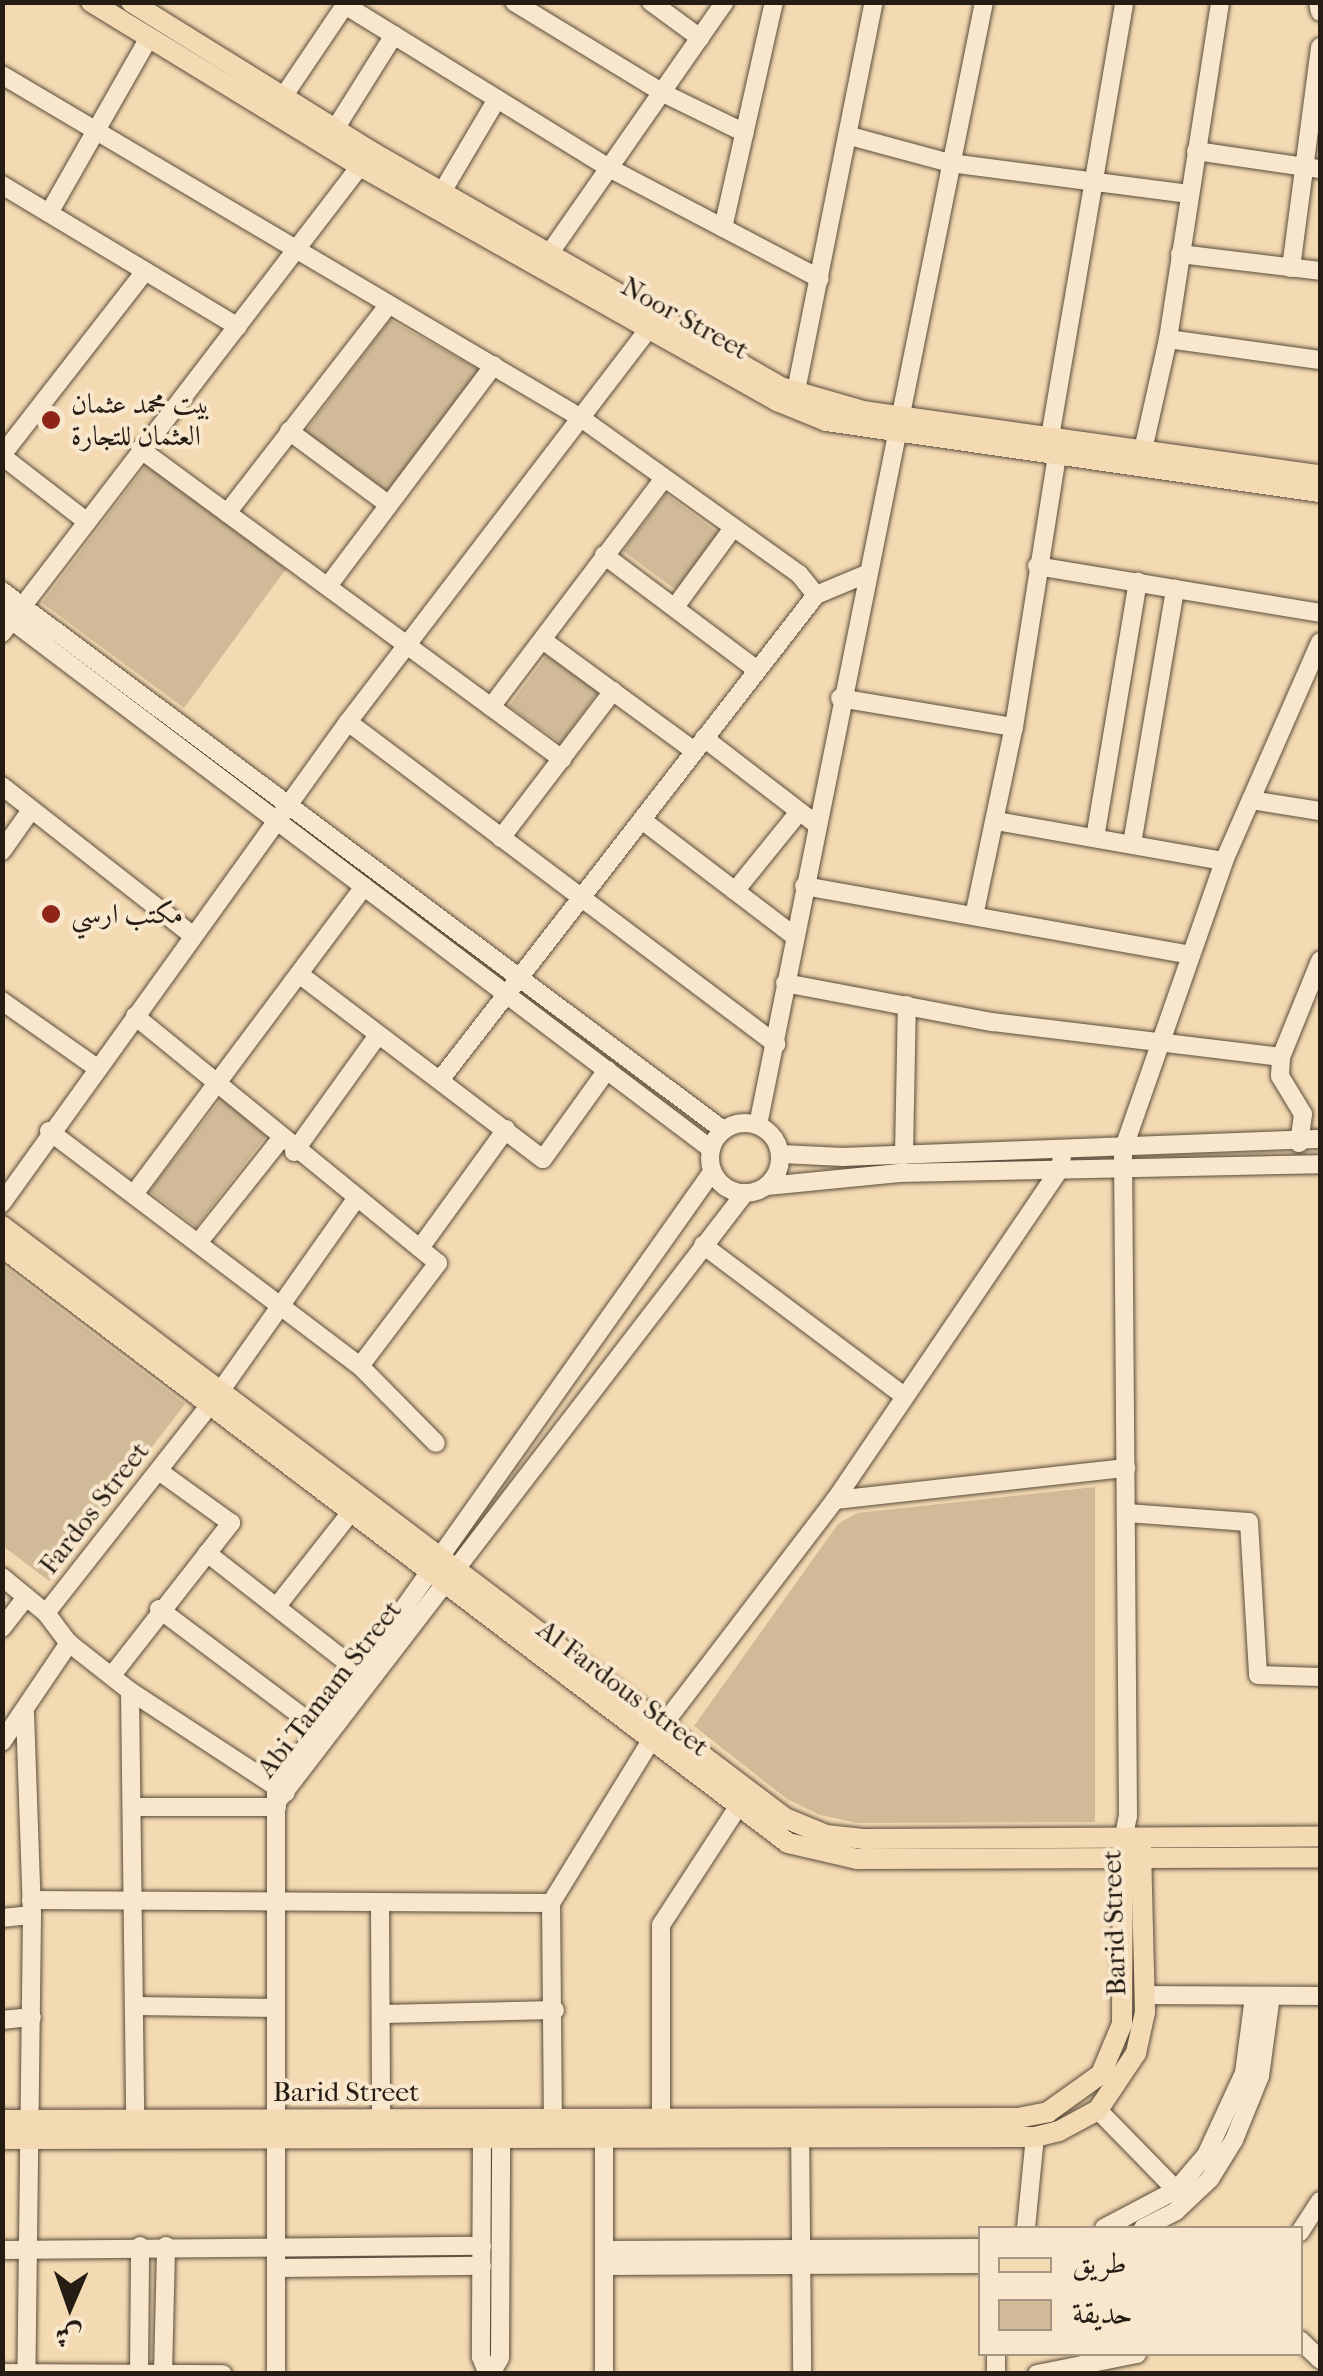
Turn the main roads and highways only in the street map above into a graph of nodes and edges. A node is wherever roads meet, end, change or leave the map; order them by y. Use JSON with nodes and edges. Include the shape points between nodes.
{"nodes":[{"id":1,"x":91,"y":2,"type":"edge"},
{"id":2,"x":130,"y":2,"type":"edge"},
{"id":3,"x":366,"y":159,"type":"junction"},
{"id":4,"x":895,"y":425,"type":"junction"},
{"id":5,"x":1053,"y":447,"type":"junction"},
{"id":6,"x":1320,"y":475,"type":"edge"},
{"id":7,"x":1320,"y":492,"type":"edge"},
{"id":8,"x":2,"y":1226,"type":"edge"},
{"id":9,"x":2,"y":1248,"type":"edge"},
{"id":10,"x":214,"y":1400,"type":"junction"},
{"id":11,"x":444,"y":1573,"type":"junction"},
{"id":12,"x":1320,"y":1837,"type":"edge"},
{"id":13,"x":1132,"y":1850,"type":"junction"},
{"id":14,"x":1320,"y":1857,"type":"edge"},
{"id":15,"x":2,"y":2120,"type":"edge"},
{"id":16,"x":800,"y":2127,"type":"junction"},
{"id":17,"x":275,"y":2128,"type":"junction"},
{"id":18,"x":552,"y":2128,"type":"junction"},
{"id":19,"x":32,"y":2130,"type":"junction"},
{"id":20,"x":1024,"y":2130,"type":"junction"},
{"id":21,"x":2,"y":2139,"type":"edge"}],
"edges":[{"from":1,"to":3,"type":"main road","name":"Noor Street"},
{"from":2,"to":3,"type":"main road","name":"Noor Street","via":[[334,129]]},
{"from":3,"to":4,"type":"main road","name":"Noor Street","via":[[442,192],[796,392]]},
{"from":3,"to":4,"type":"main road","name":"Noor Street","via":[[776,401],[826,421]]},
{"from":4,"to":5,"type":"main road","name":"Noor Street"},
{"from":5,"to":6,"type":"main road","name":"Noor Street","via":[[1143,450]]},
{"from":5,"to":7,"type":"main road","name":"Noor Street"},
{"from":8,"to":10,"type":"main road","name":"Al Fardous Street"},
{"from":9,"to":10,"type":"main road","name":"Al Fardous Street"},
{"from":10,"to":11,"type":"main road","name":"Al Fardous Street"},
{"from":10,"to":11,"type":"main road","name":"Al Fardous Street","via":[[350,1512]]},
{"from":11,"to":13,"type":"main road","name":"Al Fardous Street","via":[[785,1818],[826,1835]]},
{"from":11,"to":13,"type":"main road","name":"Al Fardous Street","via":[[736,1810],[819,1855]]},
{"from":12,"to":13,"type":"main road","name":"Al Fardous Street"},
{"from":13,"to":14,"type":"main road","name":"Al Fardous Street"},
{"from":13,"to":20,"type":"main road","name":"Barid Street","via":[[1124,1992],[1112,2055],[1068,2103]]},
{"from":13,"to":20,"type":"main road","name":"Barid Street","via":[[1145,1995],[1136,2053],[1098,2110]]},
{"from":15,"to":19,"type":"main road","name":"Barid Street"},
{"from":16,"to":18,"type":"main road","name":"Barid Street","via":[[661,2118]]},
{"from":16,"to":18,"type":"main road","name":"Barid Street","via":[[604,2136]]},
{"from":16,"to":20,"type":"main road","name":"Barid Street"},
{"from":17,"to":18,"type":"main road","name":"Barid Street","via":[[381,2119]]},
{"from":17,"to":18,"type":"main road","name":"Barid Street","via":[[492,2137]]},
{"from":17,"to":19,"type":"main road","name":"Barid Street"},
{"from":17,"to":19,"type":"main road","name":"Barid Street","via":[[135,2120]]},
{"from":19,"to":21,"type":"main road","name":"Barid Street"}]}
